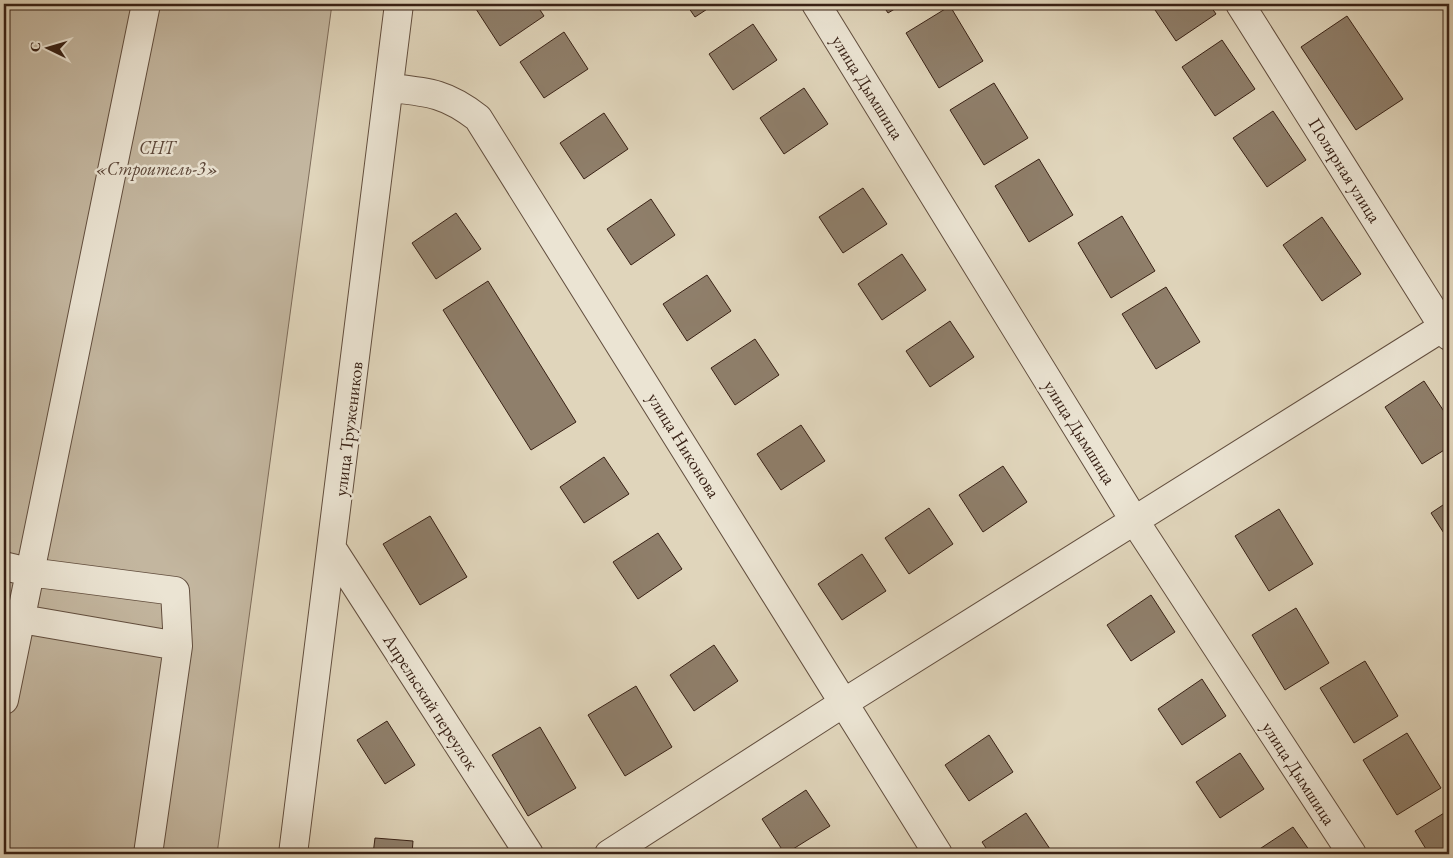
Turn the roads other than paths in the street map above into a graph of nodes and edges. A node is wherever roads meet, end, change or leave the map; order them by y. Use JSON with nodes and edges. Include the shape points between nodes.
{"nodes":[{"id":1,"x":146,"y":4,"type":"edge"},
{"id":2,"x":399,"y":4,"type":"edge"},
{"id":3,"x":816,"y":4,"type":"edge"},
{"id":4,"x":1240,"y":4,"type":"edge"},
{"id":5,"x":390,"y":88,"type":"junction"},
{"id":6,"x":1446,"y":332,"type":"edge"},
{"id":7,"x":1134,"y":520,"type":"junction"},
{"id":8,"x":333,"y":550,"type":"junction"},
{"id":9,"x":17,"y":569,"type":"edge"},
{"id":10,"x":12,"y":617,"type":"edge"},
{"id":11,"x":178,"y":646,"type":"junction"},
{"id":12,"x":4,"y":700,"type":"edge"},
{"id":13,"x":845,"y":702,"type":"junction"},
{"id":14,"x":148,"y":854,"type":"edge"},
{"id":15,"x":293,"y":854,"type":"edge"},
{"id":16,"x":529,"y":854,"type":"edge"},
{"id":17,"x":609,"y":854,"type":"edge"},
{"id":18,"x":938,"y":854,"type":"edge"},
{"id":19,"x":1352,"y":854,"type":"edge"}],
"edges":[{"from":1,"to":9,"type":"street"},
{"from":2,"to":5,"type":"street","name":"улица Тружеников"},
{"from":3,"to":7,"type":"street","name":"улица Дымшица"},
{"from":4,"to":6,"type":"street","name":"Полярная улица"},
{"from":5,"to":8,"type":"street","name":"улица Тружеников"},
{"from":5,"to":13,"type":"street","name":"улица Никонова","via":[[443,96],[459,103],[478,118]]},
{"from":6,"to":7,"type":"street"},
{"from":7,"to":13,"type":"street"},
{"from":7,"to":19,"type":"street","name":"улица Дымшица"},
{"from":8,"to":15,"type":"street","name":"улица Тружеников"},
{"from":8,"to":16,"type":"street","name":"Апрельский переулок"},
{"from":9,"to":10,"type":"street"},
{"from":9,"to":11,"type":"street","via":[[175,590]]},
{"from":10,"to":11,"type":"street"},
{"from":10,"to":12,"type":"street"},
{"from":11,"to":14,"type":"street"},
{"from":13,"to":17,"type":"street"},
{"from":13,"to":18,"type":"street","name":"улица Никонова"}]}
